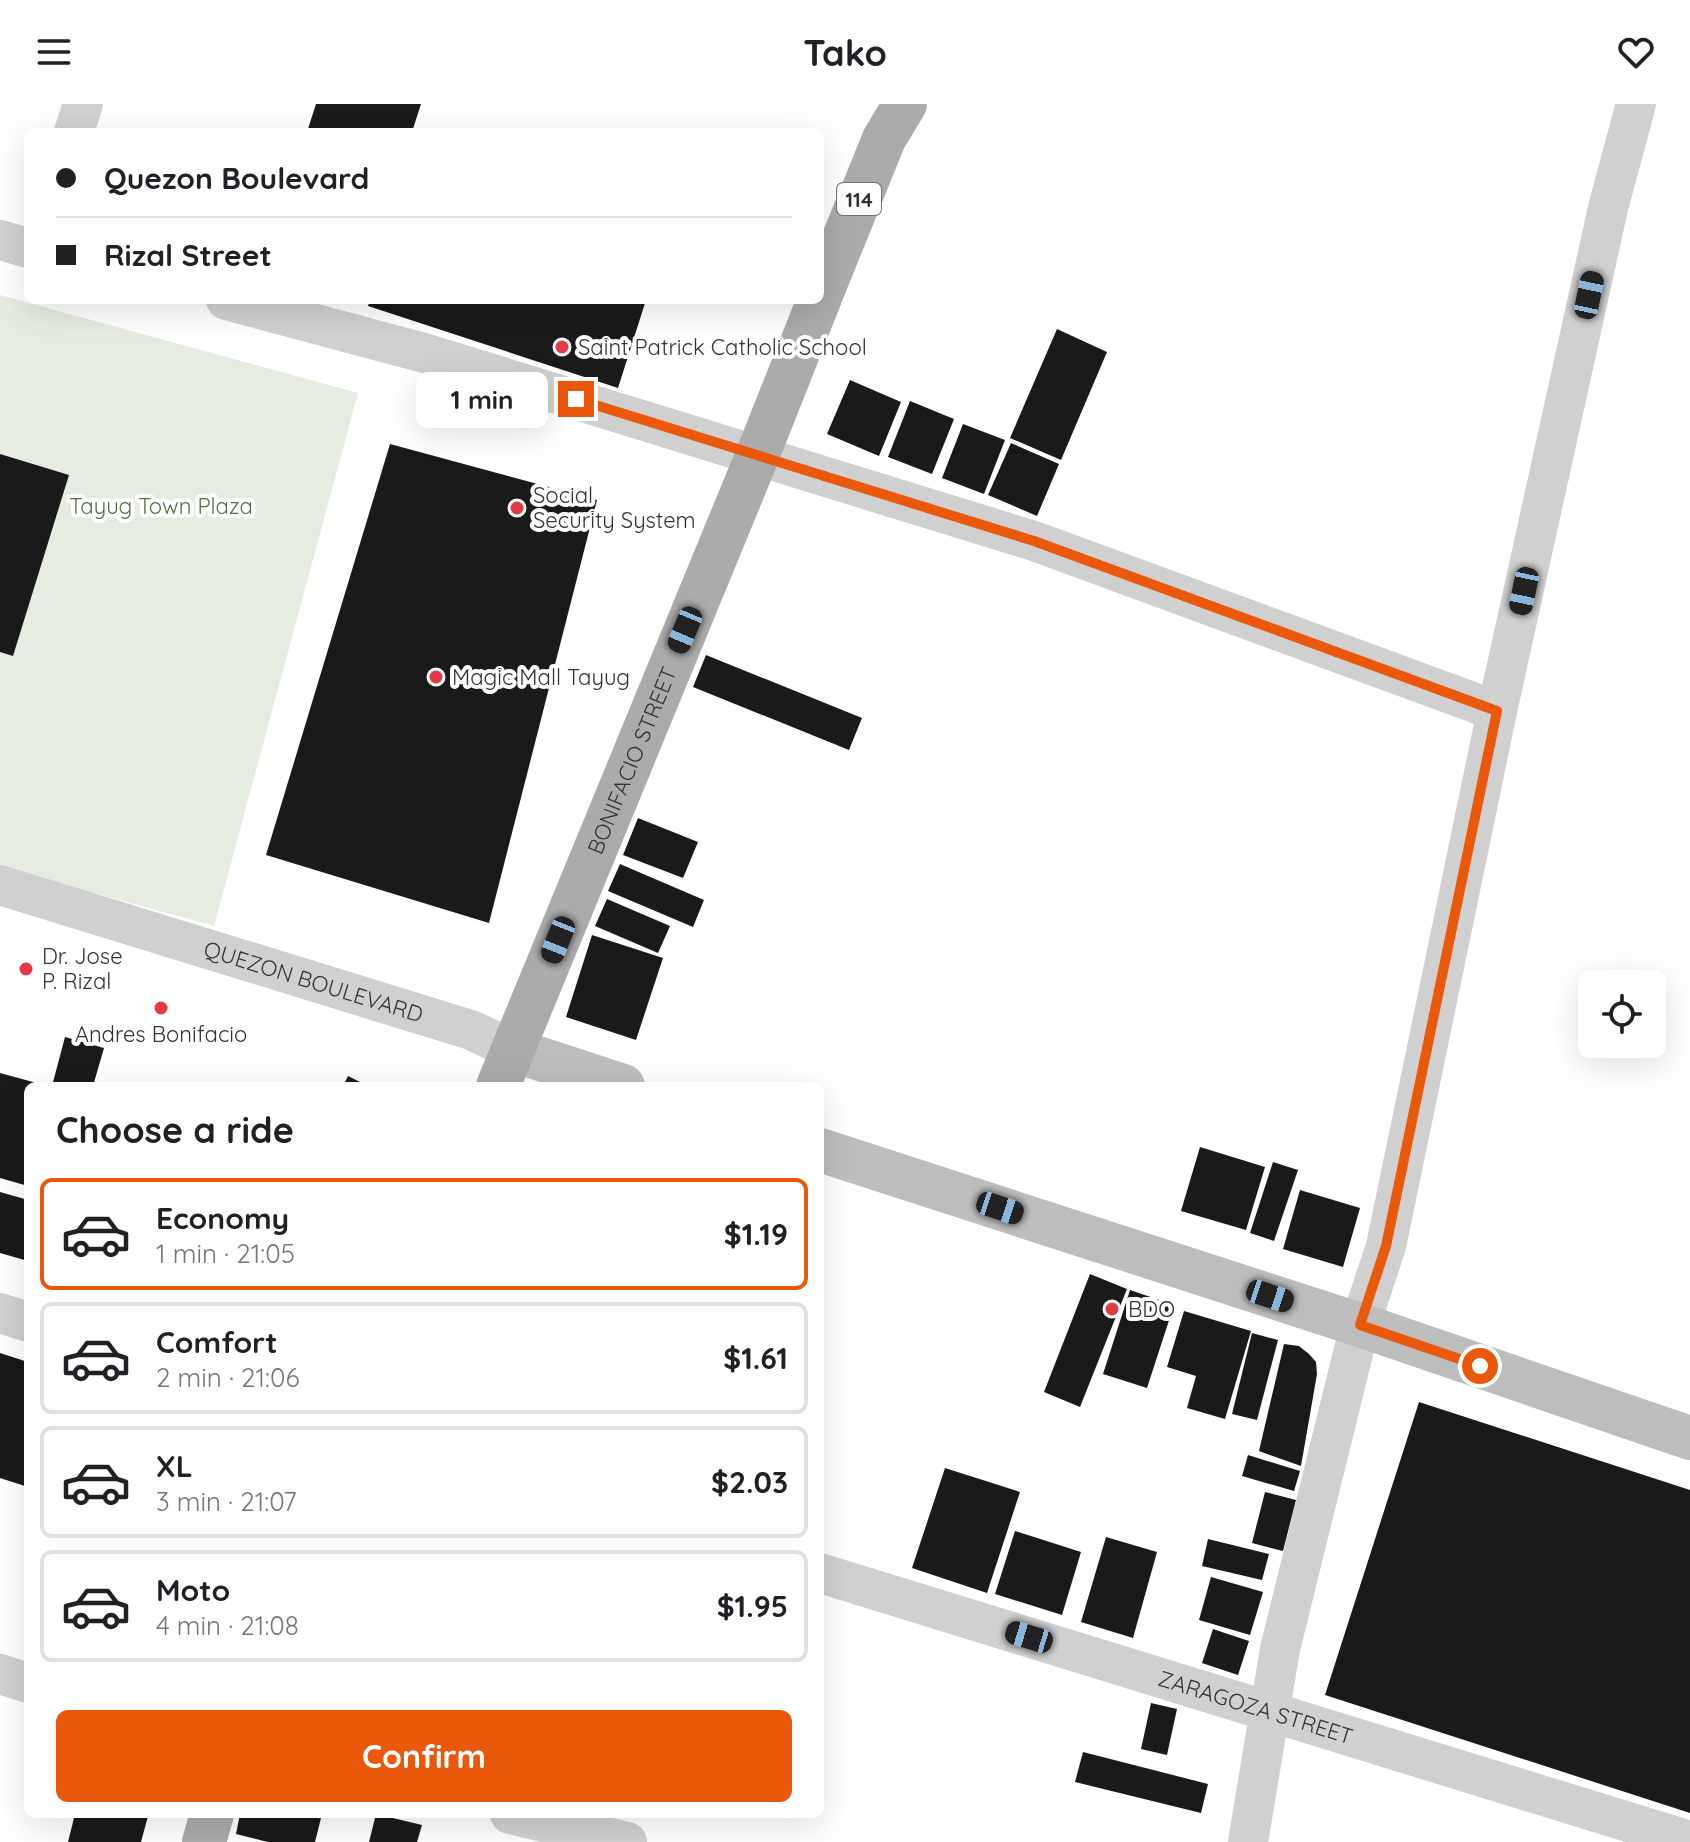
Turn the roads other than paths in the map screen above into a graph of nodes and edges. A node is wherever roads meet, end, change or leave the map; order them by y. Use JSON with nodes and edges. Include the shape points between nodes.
{"nodes":[{"id":1,"x":83,"y":104,"type":"edge"},
{"id":2,"x":905,"y":104,"type":"edge"},
{"id":3,"x":1636,"y":104,"type":"edge"},
{"id":4,"x":75,"y":128,"type":"edge"},
{"id":5,"x":0,"y":240,"type":"edge"},
{"id":6,"x":24,"y":247,"type":"edge"},
{"id":7,"x":824,"y":286,"type":"edge"},
{"id":8,"x":241,"y":304,"type":"edge"},
{"id":9,"x":817,"y":304,"type":"edge"},
{"id":10,"x":758,"y":454,"type":"junction"},
{"id":11,"x":1497,"y":711,"type":"junction"},
{"id":12,"x":0,"y":885,"type":"edge"},
{"id":13,"x":505,"y":1068,"type":"edge"},
{"id":14,"x":597,"y":1082,"type":"edge"},
{"id":15,"x":824,"y":1151,"type":"edge"},
{"id":16,"x":0,"y":1313,"type":"edge"},
{"id":17,"x":24,"y":1321,"type":"edge"},
{"id":18,"x":1360,"y":1325,"type":"junction"},
{"id":19,"x":1690,"y":1438,"type":"edge"},
{"id":20,"x":824,"y":1574,"type":"edge"},
{"id":21,"x":0,"y":1674,"type":"edge"},
{"id":22,"x":24,"y":1682,"type":"edge"},
{"id":23,"x":1268,"y":1712,"type":"junction"},
{"id":24,"x":211,"y":1818,"type":"edge"},
{"id":25,"x":527,"y":1818,"type":"edge"},
{"id":26,"x":1690,"y":1841,"type":"edge"},
{"id":27,"x":204,"y":1842,"type":"edge"},
{"id":28,"x":627,"y":1842,"type":"edge"},
{"id":29,"x":1248,"y":1842,"type":"edge"}],
"edges":[{"from":1,"to":4,"type":"street"},
{"from":2,"to":7,"type":"main road","name":"BONIFACIO STREET","number":"114","via":[[884,139]]},
{"from":3,"to":11,"type":"street","via":[[1608,208]]},
{"from":5,"to":6,"type":"street"},
{"from":8,"to":10,"type":"street"},
{"from":9,"to":10,"type":"main road","name":"BONIFACIO STREET","number":"114"},
{"from":10,"to":11,"type":"street","via":[[1034,541]]},
{"from":10,"to":13,"type":"main road","name":"BONIFACIO STREET","number":"114"},
{"from":11,"to":18,"type":"street","via":[[1386,1246]]},
{"from":12,"to":13,"type":"street","name":"QUEZON BOULEVARD","via":[[471,1030]]},
{"from":13,"to":14,"type":"main road","name":"QUEZON BOULEVARD"},
{"from":15,"to":18,"type":"main road"},
{"from":16,"to":17,"type":"street"},
{"from":18,"to":19,"type":"main road"},
{"from":18,"to":23,"type":"street"},
{"from":20,"to":23,"type":"street","name":"ZARAGOZA STREET"},
{"from":21,"to":22,"type":"street"},
{"from":23,"to":26,"type":"street","name":"ZARAGOZA STREET"},
{"from":23,"to":29,"type":"street"},
{"from":24,"to":27,"type":"main road"},
{"from":25,"to":28,"type":"street"}]}
